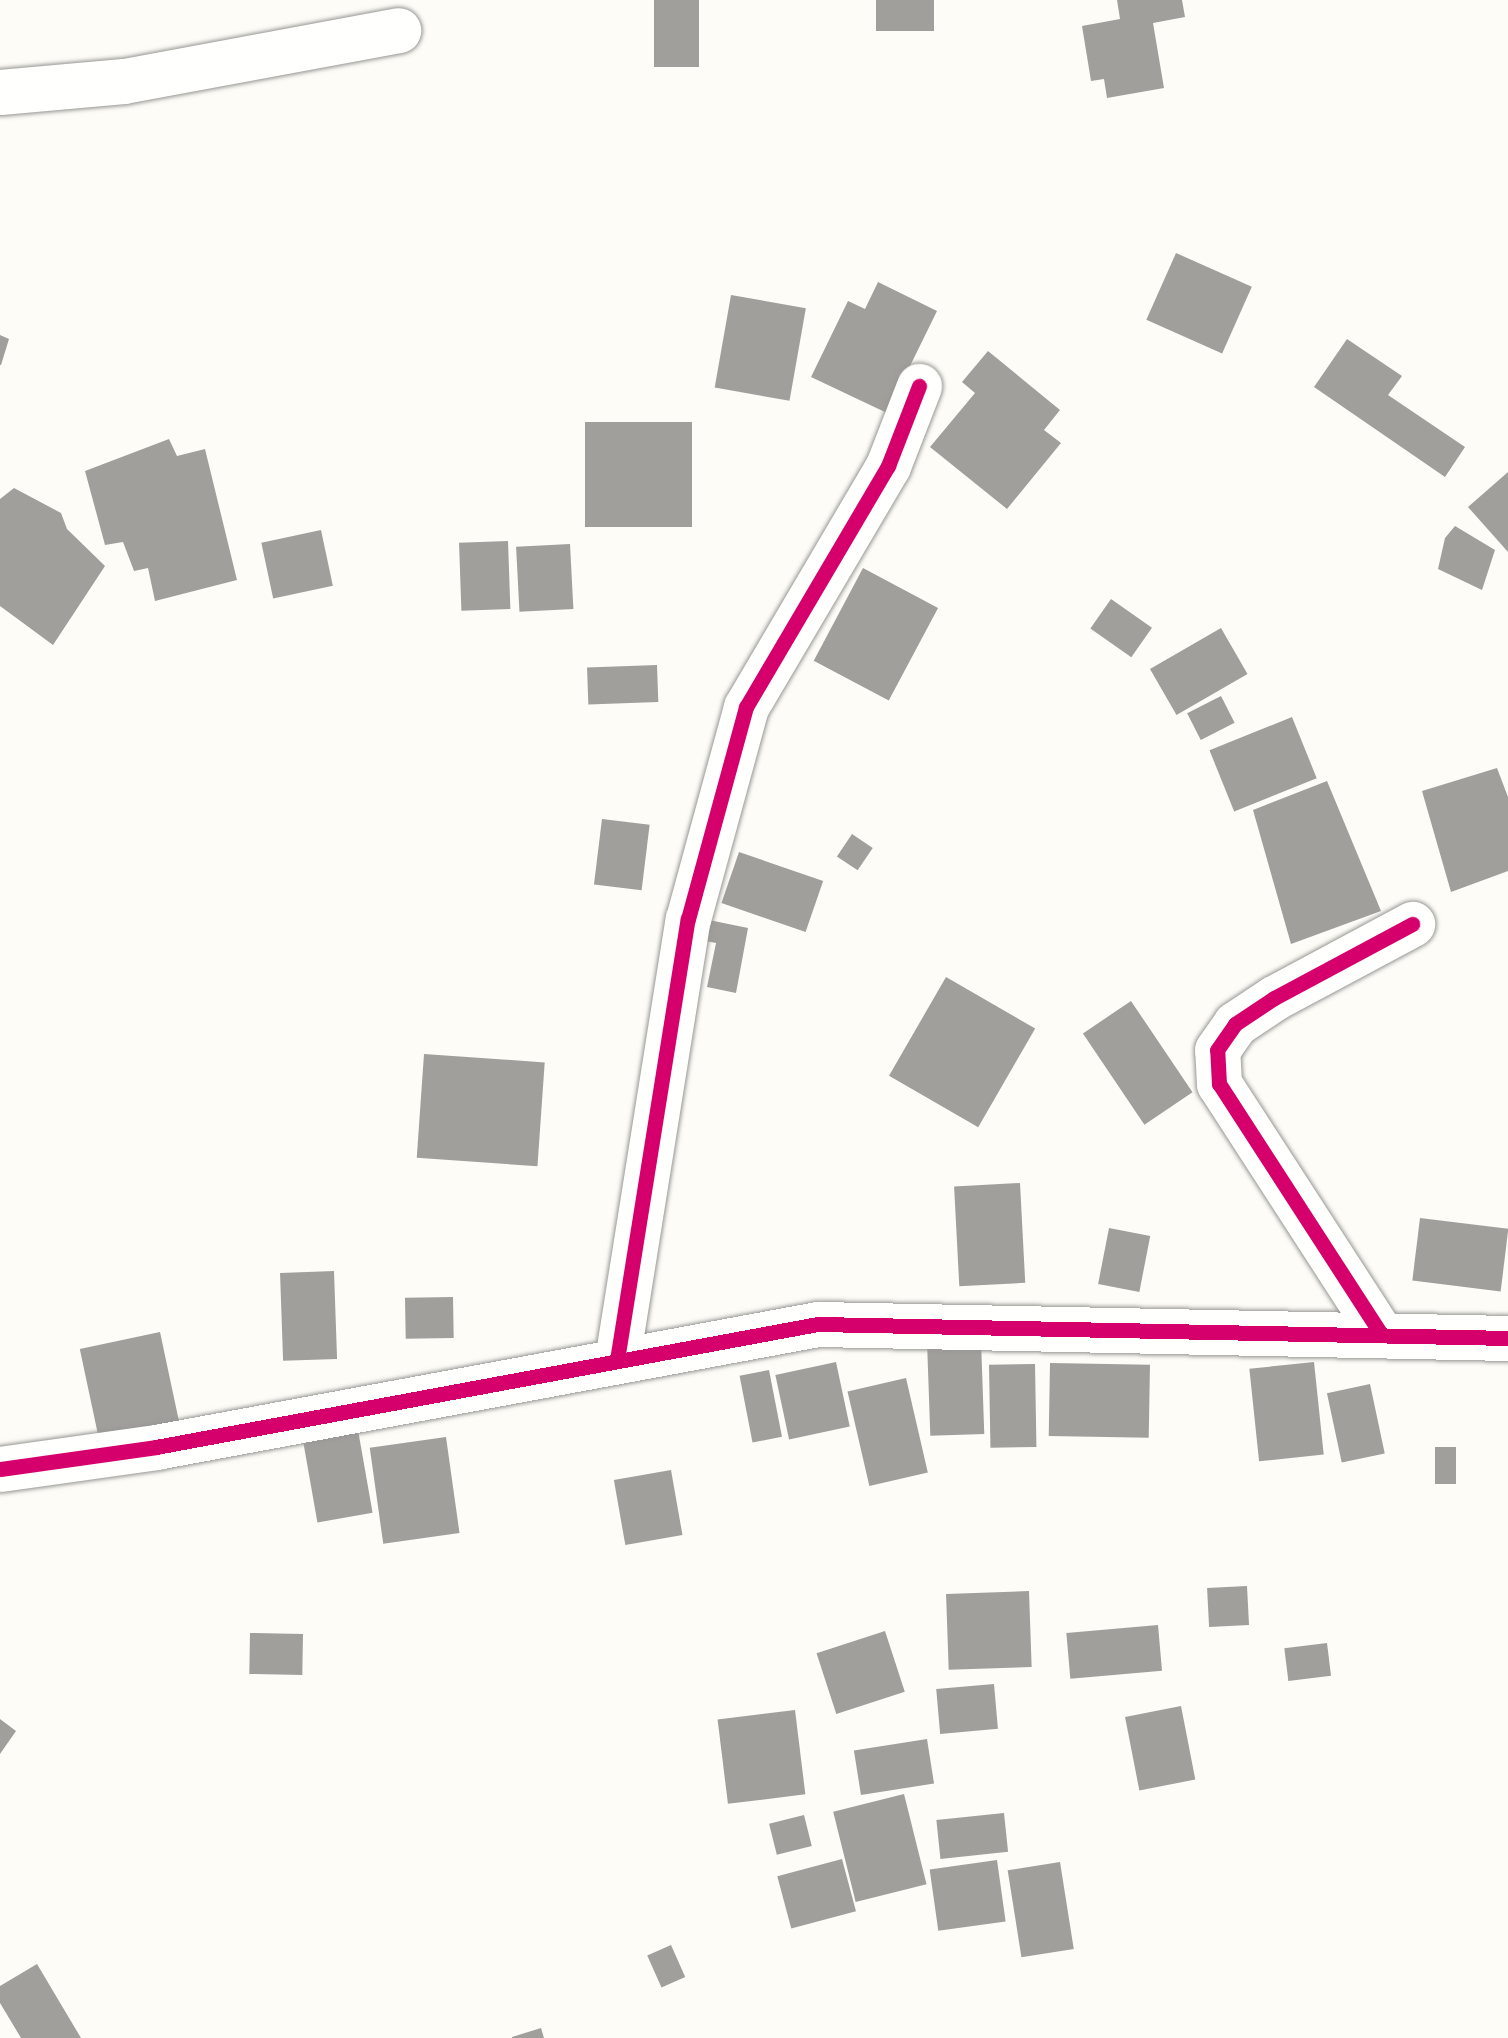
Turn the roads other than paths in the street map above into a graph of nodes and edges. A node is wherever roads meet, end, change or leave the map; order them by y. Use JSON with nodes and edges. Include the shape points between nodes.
{"nodes":[{"id":1,"x":398,"y":30,"type":"dead end"},
{"id":2,"x":0,"y":92,"type":"edge"},
{"id":3,"x":919,"y":386,"type":"dead end"},
{"id":4,"x":1412,"y":924,"type":"dead end"},
{"id":5,"x":1381,"y":1334,"type":"junction"},
{"id":6,"x":1508,"y":1338,"type":"edge"},
{"id":7,"x":617,"y":1360,"type":"junction"},
{"id":8,"x":0,"y":1469,"type":"edge"}],
"edges":[{"from":1,"to":2,"type":"street","via":[[124,81]]},
{"from":3,"to":7,"type":"street","via":[[888,466],[746,707],[688,919]]},
{"from":4,"to":5,"type":"street","via":[[1274,998],[1235,1024],[1218,1050],[1220,1084]]},
{"from":5,"to":6,"type":"street"},
{"from":5,"to":7,"type":"street","via":[[818,1324]]},
{"from":7,"to":8,"type":"street","via":[[156,1447]]}]}
